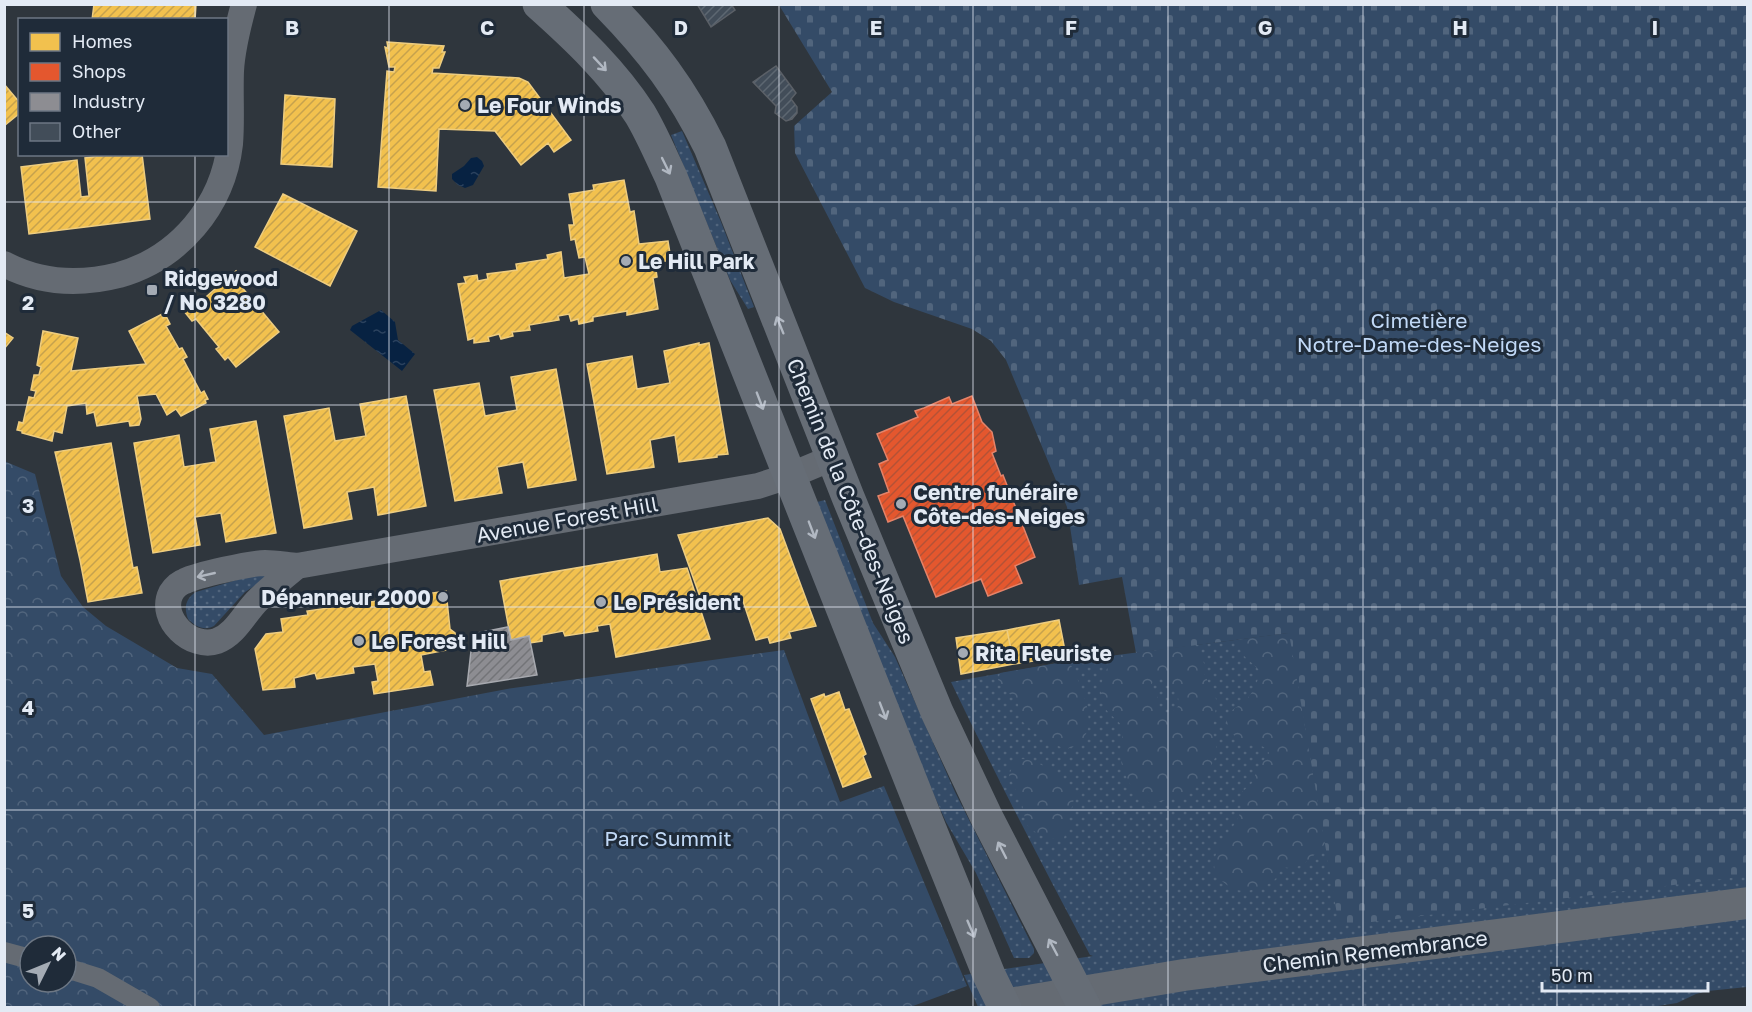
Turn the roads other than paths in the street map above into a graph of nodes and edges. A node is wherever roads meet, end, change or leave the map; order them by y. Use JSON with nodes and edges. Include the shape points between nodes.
{"nodes":[{"id":1,"x":244,"y":4,"type":"edge"},
{"id":2,"x":539,"y":4,"type":"edge"},
{"id":3,"x":607,"y":4,"type":"edge"},
{"id":4,"x":228,"y":154,"type":"edge"},
{"id":5,"x":228,"y":156,"type":"edge"},
{"id":6,"x":4,"y":264,"type":"edge"},
{"id":7,"x":832,"y":458,"type":"junction"},
{"id":8,"x":789,"y":476,"type":"junction"},
{"id":9,"x":297,"y":566,"type":"junction"},
{"id":10,"x":1748,"y":903,"type":"edge"},
{"id":11,"x":78,"y":972,"type":"edge"},
{"id":12,"x":1081,"y":1000,"type":"edge"},
{"id":13,"x":1004,"y":1006,"type":"edge"},
{"id":14,"x":150,"y":1008,"type":"edge"}],
"edges":[{"from":1,"to":4,"type":"street","via":[[233,50]]},
{"from":2,"to":8,"type":"main road","one_way":true,"via":[[603,66],[648,129],[690,222]]},
{"from":7,"to":3,"type":"main road","name":"Chemin de la Côte-des-Neiges","one_way":true,"via":[[725,181],[695,116],[668,74]]},
{"from":5,"to":6,"type":"street","via":[[210,204],[190,231],[151,262],[102,279],[69,281],[42,279]]},
{"from":7,"to":8,"type":"street","name":"Avenue Forest Hill"},
{"from":12,"to":7,"type":"main road","name":"Chemin de la Côte-des-Neiges","one_way":true,"via":[[963,770]]},
{"from":8,"to":9,"type":"street","name":"Avenue Forest Hill","via":[[747,488]]},
{"from":8,"to":13,"type":"main road","one_way":true},
{"from":9,"to":9,"type":"street","name":"Avenue Forest Hill","one_way":true,"via":[[263,563],[185,581],[169,598],[173,621],[194,641],[220,640],[259,598]]},
{"from":10,"to":12,"type":"street","name":"Chemin Remembrance","via":[[1184,975]]},
{"from":11,"to":14,"type":"street","via":[[98,978]]},
{"from":12,"to":13,"type":"street","name":"Chemin Remembrance"}]}
